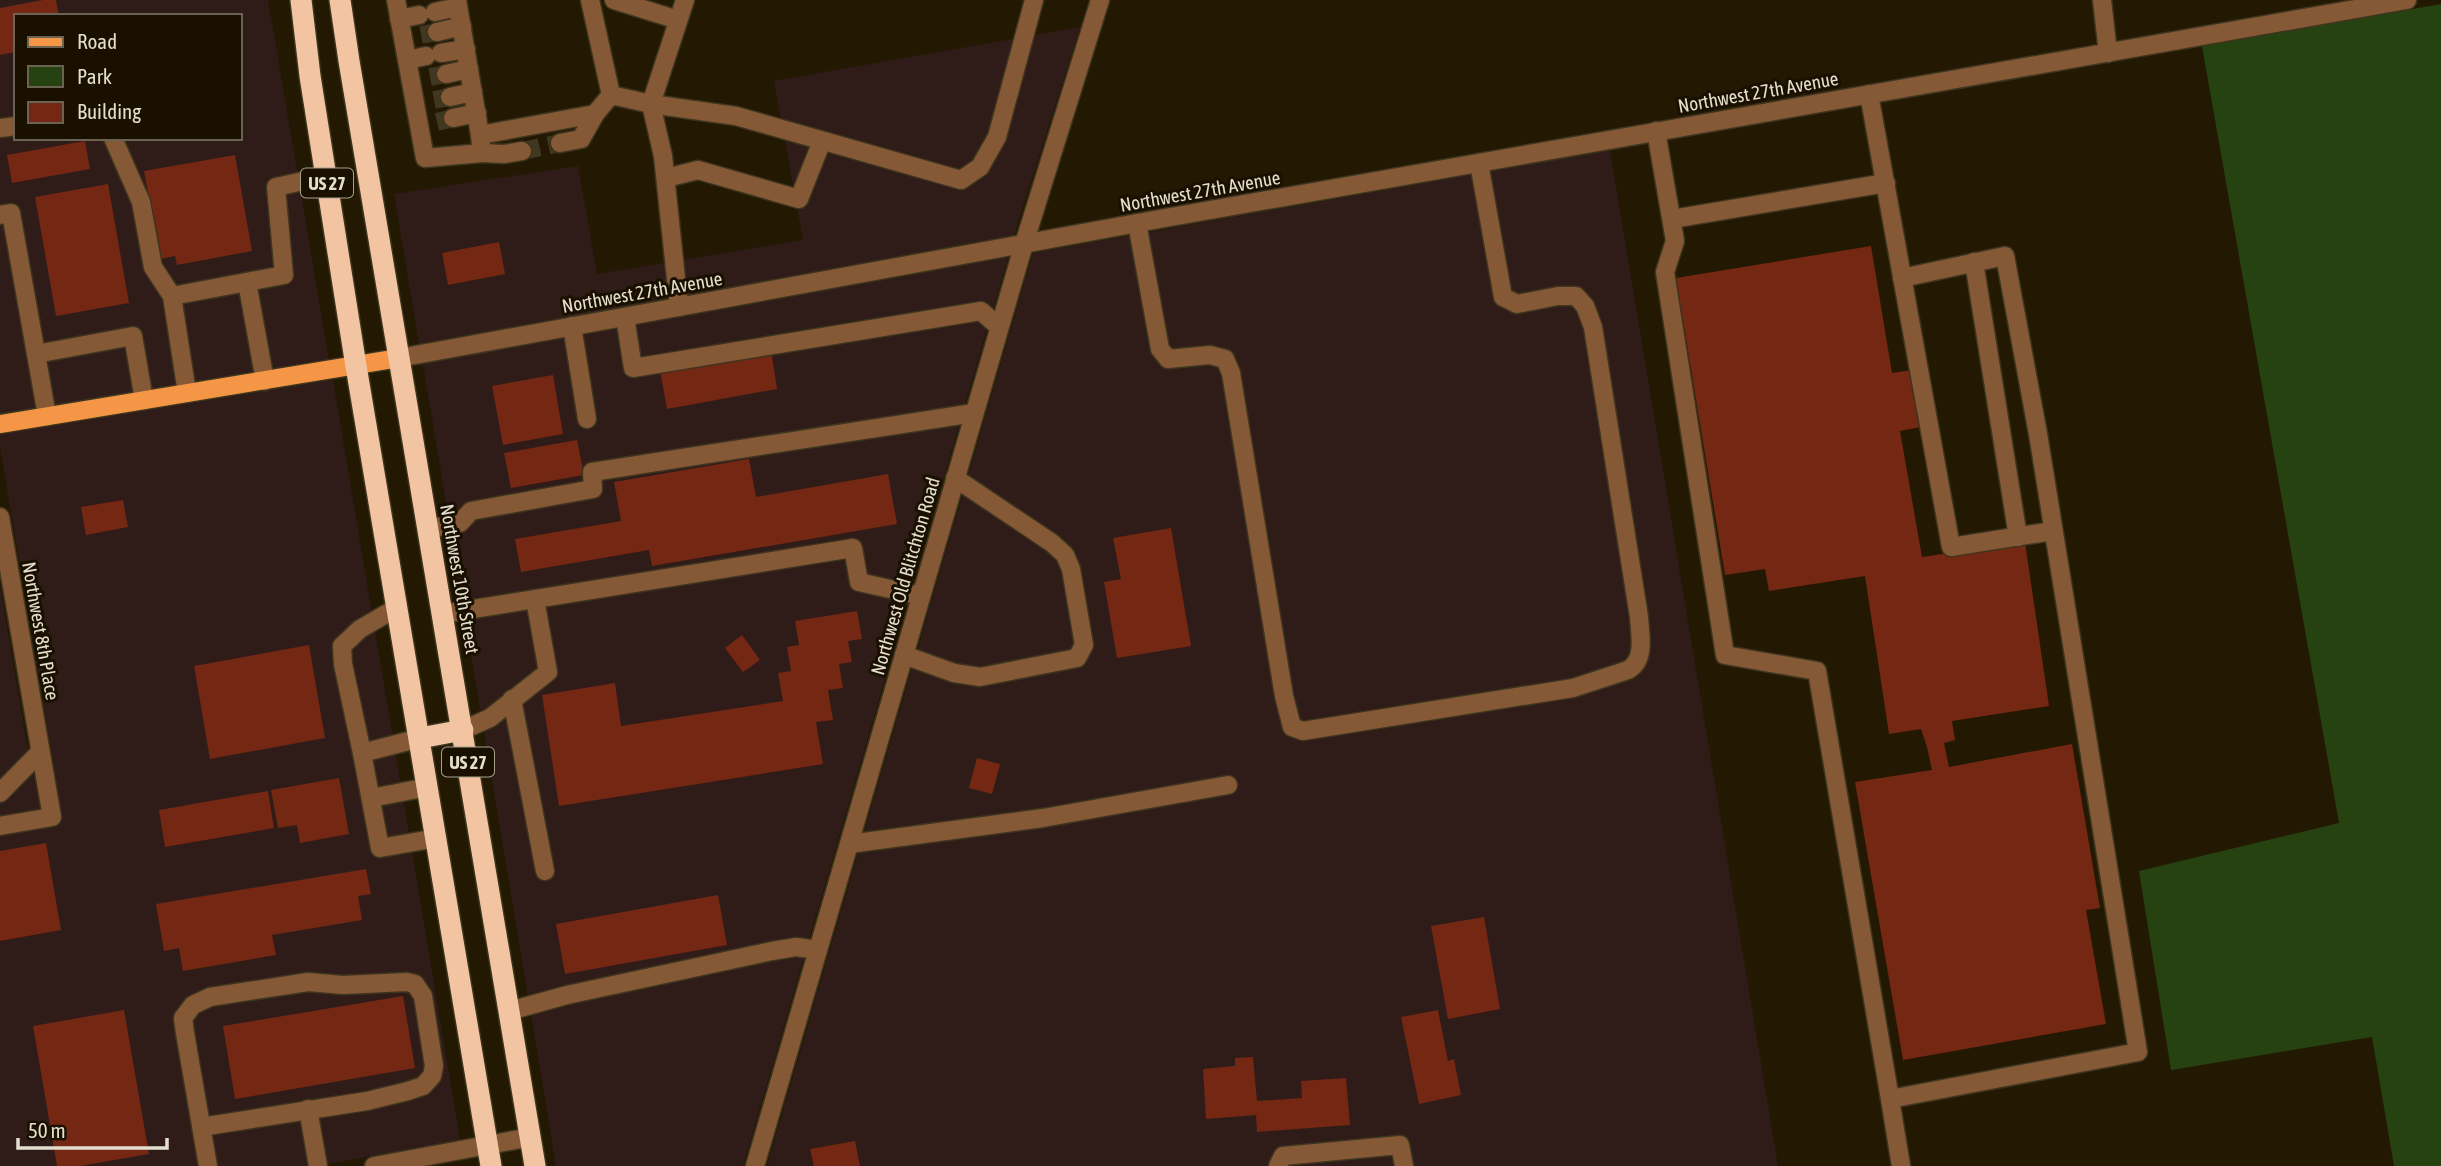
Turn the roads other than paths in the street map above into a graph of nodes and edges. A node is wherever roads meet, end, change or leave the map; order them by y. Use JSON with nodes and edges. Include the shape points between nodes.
{"nodes":[{"id":1,"x":301,"y":0,"type":"edge"},
{"id":2,"x":340,"y":0,"type":"edge"},
{"id":3,"x":396,"y":0,"type":"edge"},
{"id":4,"x":590,"y":0,"type":"edge"},
{"id":5,"x":614,"y":0,"type":"edge"},
{"id":6,"x":685,"y":0,"type":"edge"},
{"id":7,"x":1034,"y":0,"type":"edge"},
{"id":8,"x":1100,"y":0,"type":"edge"},
{"id":9,"x":2102,"y":0,"type":"edge"},
{"id":10,"x":2407,"y":0,"type":"edge"},
{"id":11,"x":457,"y":4,"type":"edge"},
{"id":12,"x":399,"y":19,"type":"junction"},
{"id":13,"x":678,"y":20,"type":"junction"},
{"id":14,"x":462,"y":26,"type":"junction"},
{"id":15,"x":403,"y":39,"type":"junction"},
{"id":16,"x":466,"y":49,"type":"junction"},
{"id":17,"x":2108,"y":52,"type":"junction"},
{"id":18,"x":407,"y":60,"type":"junction"},
{"id":19,"x":469,"y":69,"type":"junction"},
{"id":20,"x":411,"y":81,"type":"junction"},
{"id":21,"x":474,"y":92,"type":"junction"},
{"id":22,"x":1869,"y":94,"type":"junction"},
{"id":23,"x":611,"y":95,"type":"junction"},
{"id":24,"x":415,"y":103,"type":"junction"},
{"id":25,"x":651,"y":104,"type":"junction"},
{"id":26,"x":478,"y":113,"type":"junction"},
{"id":27,"x":595,"y":114,"type":"junction"},
{"id":28,"x":419,"y":125,"type":"junction"},
{"id":29,"x":1656,"y":131,"type":"junction"},
{"id":30,"x":114,"y":140,"type":"edge"},
{"id":31,"x":822,"y":141,"type":"junction"},
{"id":32,"x":560,"y":143,"type":"tunnel mouth"},
{"id":33,"x":481,"y":144,"type":"junction"},
{"id":34,"x":522,"y":151,"type":"tunnel mouth"},
{"id":35,"x":1479,"y":163,"type":"junction"},
{"id":36,"x":326,"y":176,"type":"junction"},
{"id":37,"x":666,"y":177,"type":"junction"},
{"id":38,"x":1886,"y":183,"type":"junction"},
{"id":39,"x":0,"y":215,"type":"edge"},
{"id":40,"x":1672,"y":219,"type":"junction"},
{"id":41,"x":1137,"y":223,"type":"junction"},
{"id":42,"x":1024,"y":244,"type":"junction"},
{"id":43,"x":1974,"y":262,"type":"junction"},
{"id":44,"x":1902,"y":278,"type":"junction"},
{"id":45,"x":247,"y":282,"type":"junction"},
{"id":46,"x":172,"y":296,"type":"junction"},
{"id":47,"x":679,"y":307,"type":"junction"},
{"id":48,"x":625,"y":317,"type":"junction"},
{"id":49,"x":572,"y":326,"type":"junction"},
{"id":50,"x":999,"y":327,"type":"junction"},
{"id":51,"x":36,"y":354,"type":"junction"},
{"id":52,"x":399,"y":358,"type":"junction"},
{"id":53,"x":356,"y":366,"type":"junction"},
{"id":54,"x":265,"y":381,"type":"junction"},
{"id":55,"x":187,"y":393,"type":"junction"},
{"id":56,"x":144,"y":400,"type":"junction"},
{"id":57,"x":974,"y":413,"type":"junction"},
{"id":58,"x":47,"y":416,"type":"junction"},
{"id":59,"x":587,"y":419,"type":"dead end"},
{"id":60,"x":0,"y":424,"type":"edge"},
{"id":61,"x":955,"y":478,"type":"junction"},
{"id":62,"x":0,"y":517,"type":"edge"},
{"id":63,"x":428,"y":529,"type":"junction"},
{"id":64,"x":2053,"y":531,"type":"junction"},
{"id":65,"x":2018,"y":537,"type":"junction"},
{"id":66,"x":921,"y":596,"type":"junction"},
{"id":67,"x":535,"y":599,"type":"junction"},
{"id":68,"x":398,"y":607,"type":"junction"},
{"id":69,"x":442,"y":614,"type":"junction"},
{"id":70,"x":904,"y":655,"type":"junction"},
{"id":71,"x":512,"y":699,"type":"junction"},
{"id":72,"x":463,"y":730,"type":"junction"},
{"id":73,"x":420,"y":738,"type":"junction"},
{"id":74,"x":40,"y":752,"type":"junction"},
{"id":75,"x":362,"y":753,"type":"junction"},
{"id":76,"x":1228,"y":785,"type":"dead end"},
{"id":77,"x":428,"y":787,"type":"junction"},
{"id":78,"x":0,"y":793,"type":"edge"},
{"id":79,"x":371,"y":798,"type":"junction"},
{"id":80,"x":0,"y":826,"type":"edge"},
{"id":81,"x":437,"y":838,"type":"junction"},
{"id":82,"x":849,"y":844,"type":"junction"},
{"id":83,"x":545,"y":871,"type":"dead end"},
{"id":84,"x":818,"y":950,"type":"junction"},
{"id":85,"x":509,"y":1011,"type":"junction"},
{"id":86,"x":1889,"y":1099,"type":"junction"},
{"id":87,"x":308,"y":1108,"type":"junction"},
{"id":88,"x":201,"y":1126,"type":"junction"},
{"id":89,"x":531,"y":1137,"type":"junction"},
{"id":90,"x":489,"y":1156,"type":"edge"},
{"id":91,"x":208,"y":1166,"type":"edge"},
{"id":92,"x":318,"y":1166,"type":"edge"},
{"id":93,"x":374,"y":1166,"type":"edge"},
{"id":94,"x":536,"y":1166,"type":"edge"},
{"id":95,"x":755,"y":1166,"type":"edge"},
{"id":96,"x":1278,"y":1166,"type":"edge"},
{"id":97,"x":1404,"y":1166,"type":"edge"},
{"id":98,"x":1901,"y":1166,"type":"edge"}],
"edges":[{"from":1,"to":36,"type":"highway","number":"US 27"},
{"from":2,"to":52,"type":"highway","name":"Northwest 10th Street","number":"US 27"},
{"from":3,"to":12,"type":"street"},
{"from":4,"to":23,"type":"street"},
{"from":5,"to":13,"type":"street"},
{"from":6,"to":13,"type":"street"},
{"from":7,"to":31,"type":"street","via":[[997,137],[980,167],[961,180]]},
{"from":8,"to":42,"type":"street","name":"Northwest Old Blitchton Road"},
{"from":9,"to":17,"type":"street"},
{"from":10,"to":17,"type":"street","name":"Northwest 27th Avenue"},
{"from":11,"to":12,"type":"street"},
{"from":11,"to":14,"type":"street"},
{"from":12,"to":15,"type":"street"},
{"from":13,"to":25,"type":"street"},
{"from":14,"to":15,"type":"street"},
{"from":14,"to":16,"type":"street"},
{"from":15,"to":18,"type":"street"},
{"from":16,"to":18,"type":"street"},
{"from":16,"to":19,"type":"street"},
{"from":17,"to":22,"type":"street","name":"Northwest 27th Avenue"},
{"from":18,"to":20,"type":"street"},
{"from":19,"to":20,"type":"street"},
{"from":19,"to":21,"type":"street"},
{"from":20,"to":24,"type":"street"},
{"from":21,"to":24,"type":"street"},
{"from":21,"to":26,"type":"street"},
{"from":22,"to":29,"type":"street","name":"Northwest 27th Avenue"},
{"from":22,"to":38,"type":"street"},
{"from":23,"to":25,"type":"street"},
{"from":23,"to":27,"type":"street"},
{"from":24,"to":28,"type":"street"},
{"from":25,"to":31,"type":"street","via":[[736,116]]},
{"from":25,"to":37,"type":"street"},
{"from":26,"to":28,"type":"street"},
{"from":26,"to":33,"type":"street"},
{"from":27,"to":32,"type":"street","via":[[581,139]]},
{"from":27,"to":33,"type":"street"},
{"from":28,"to":33,"type":"street","via":[[425,158]]},
{"from":29,"to":35,"type":"street","name":"Northwest 27th Avenue"},
{"from":29,"to":40,"type":"street"},
{"from":30,"to":46,"type":"street","via":[[141,202],[153,267]]},
{"from":31,"to":37,"type":"street","via":[[799,199],[698,170]]},
{"from":33,"to":34,"type":"street","via":[[504,154]]},
{"from":35,"to":41,"type":"street","name":"Northwest 27th Avenue"},
{"from":35,"to":41,"type":"street","via":[[1503,297],[1517,304],[1576,296],[1593,327],[1639,617],[1640,654],[1628,670],[1573,688],[1303,731],[1292,727],[1231,373],[1225,359],[1210,355],[1168,359],[1160,349]]},
{"from":36,"to":45,"type":"street","via":[[276,187],[284,275]]},
{"from":36,"to":53,"type":"highway","number":"US 27"},
{"from":37,"to":47,"type":"street"},
{"from":38,"to":40,"type":"street"},
{"from":38,"to":44,"type":"street"},
{"from":39,"to":51,"type":"street","via":[[11,213]]},
{"from":40,"to":86,"type":"street","via":[[1675,241],[1665,272],[1725,654],[1817,671]]},
{"from":41,"to":42,"type":"street","name":"Northwest 27th Avenue"},
{"from":42,"to":47,"type":"street","name":"Northwest 27th Avenue"},
{"from":42,"to":50,"type":"street","name":"Northwest Old Blitchton Road"},
{"from":43,"to":44,"type":"street"},
{"from":43,"to":64,"type":"street","via":[[2005,256]]},
{"from":43,"to":65,"type":"street"},
{"from":44,"to":65,"type":"street","via":[[1951,547]]},
{"from":45,"to":46,"type":"street"},
{"from":45,"to":54,"type":"street"},
{"from":46,"to":55,"type":"street"},
{"from":47,"to":48,"type":"street","name":"Northwest 27th Avenue"},
{"from":48,"to":49,"type":"street","name":"Northwest 27th Avenue"},
{"from":48,"to":50,"type":"street","via":[[633,368],[981,312]]},
{"from":49,"to":52,"type":"street","name":"Northwest 27th Avenue"},
{"from":49,"to":59,"type":"street"},
{"from":50,"to":57,"type":"street","name":"Northwest Old Blitchton Road"},
{"from":51,"to":56,"type":"street","via":[[133,336]]},
{"from":51,"to":58,"type":"street"},
{"from":52,"to":53,"type":"main road","name":"Northwest 27th Avenue"},
{"from":52,"to":63,"type":"highway","name":"Northwest 10th Street","number":"US 27"},
{"from":53,"to":54,"type":"main road","name":"Northwest 27th Avenue"},
{"from":53,"to":68,"type":"highway","number":"US 27"},
{"from":54,"to":55,"type":"main road","name":"Northwest 27th Avenue"},
{"from":55,"to":56,"type":"main road","name":"Northwest 27th Avenue"},
{"from":56,"to":58,"type":"main road","name":"Northwest 27th Avenue"},
{"from":57,"to":61,"type":"street","name":"Northwest Old Blitchton Road"},
{"from":57,"to":63,"type":"street","via":[[592,472],[593,489],[471,511],[460,523]]},
{"from":58,"to":60,"type":"main road","name":"Northwest 27th Avenue"},
{"from":61,"to":66,"type":"street","name":"Northwest Old Blitchton Road"},
{"from":61,"to":70,"type":"street","via":[[1065,555],[1084,645],[1077,658],[980,677]]},
{"from":62,"to":74,"type":"street","name":"Northwest 8th Place"},
{"from":63,"to":69,"type":"highway","name":"Northwest 10th Street","number":"US 27"},
{"from":64,"to":65,"type":"street"},
{"from":64,"to":86,"type":"street","via":[[2138,1052]]},
{"from":66,"to":67,"type":"street","via":[[859,582],[853,548]]},
{"from":66,"to":70,"type":"street","name":"Northwest Old Blitchton Road"},
{"from":67,"to":69,"type":"street"},
{"from":67,"to":71,"type":"street","via":[[548,672]]},
{"from":68,"to":73,"type":"highway","number":"US 27"},
{"from":68,"to":75,"type":"street","via":[[360,628],[342,646]]},
{"from":69,"to":72,"type":"highway","name":"Northwest 10th Street","number":"US 27"},
{"from":70,"to":82,"type":"street","name":"Northwest Old Blitchton Road"},
{"from":71,"to":72,"type":"street","via":[[490,718]]},
{"from":71,"to":83,"type":"street"},
{"from":72,"to":73,"type":"highway"},
{"from":72,"to":85,"type":"highway","name":"Northwest 10th Street","number":"US 27"},
{"from":73,"to":75,"type":"street"},
{"from":73,"to":77,"type":"highway","number":"US 27"},
{"from":74,"to":78,"type":"street"},
{"from":74,"to":80,"type":"street","name":"Northwest 8th Place","via":[[52,817]]},
{"from":75,"to":79,"type":"street"},
{"from":76,"to":82,"type":"street","via":[[1043,818]]},
{"from":77,"to":79,"type":"street"},
{"from":77,"to":81,"type":"highway","number":"US 27"},
{"from":79,"to":81,"type":"street","via":[[380,848]]},
{"from":81,"to":90,"type":"highway","number":"US 27"},
{"from":82,"to":84,"type":"street","name":"Northwest Old Blitchton Road"},
{"from":84,"to":85,"type":"street","via":[[796,947]]},
{"from":84,"to":95,"type":"street","name":"Northwest Old Blitchton Road"},
{"from":85,"to":89,"type":"highway","name":"Northwest 10th Street","number":"US 27"},
{"from":86,"to":98,"type":"street"},
{"from":87,"to":88,"type":"street"},
{"from":87,"to":88,"type":"street","via":[[408,1091],[423,1086],[432,1076],[423,996],[415,984],[308,982],[210,997],[193,1006],[183,1018]]},
{"from":87,"to":92,"type":"street"},
{"from":88,"to":91,"type":"street"},
{"from":89,"to":90,"type":"street"},
{"from":89,"to":94,"type":"highway","name":"Northwest 10th Street","number":"US 27"},
{"from":90,"to":93,"type":"street"},
{"from":96,"to":97,"type":"street","via":[[1283,1156],[1400,1145]]}]}
